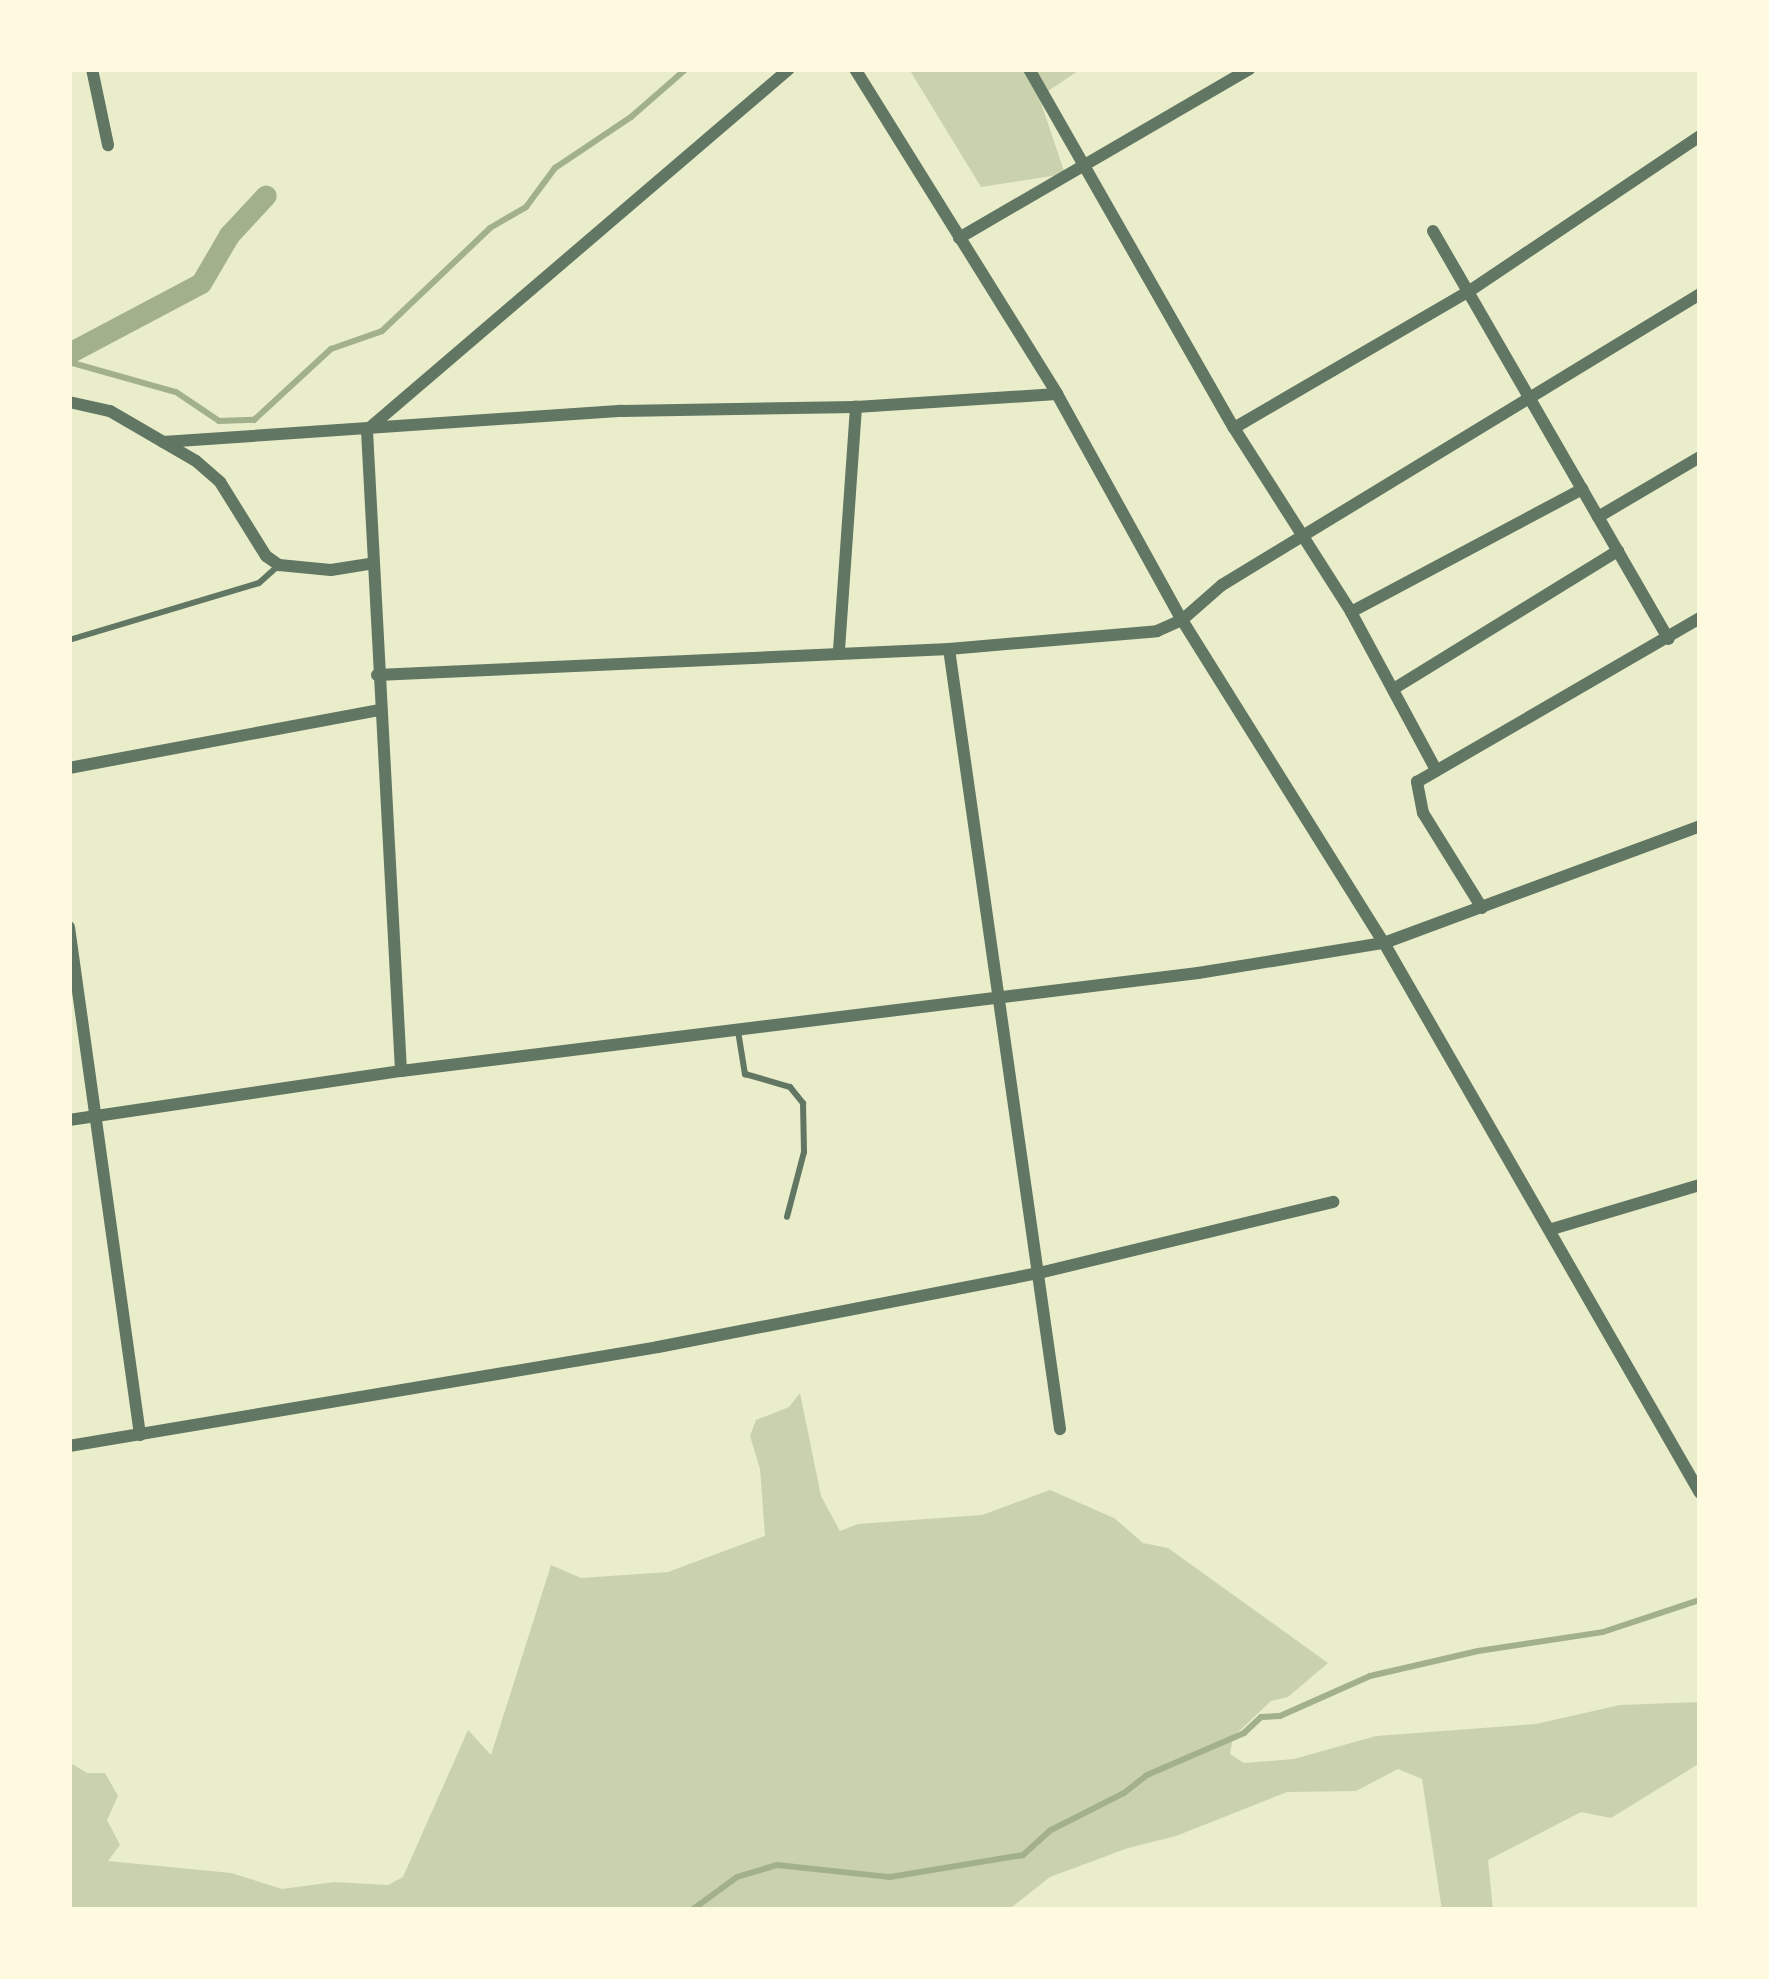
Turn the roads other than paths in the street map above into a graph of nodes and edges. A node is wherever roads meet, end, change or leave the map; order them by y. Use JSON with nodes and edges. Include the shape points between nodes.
{"nodes":[{"id":1,"x":92,"y":69,"type":"edge"},
{"id":2,"x":789,"y":69,"type":"edge"},
{"id":3,"x":855,"y":69,"type":"edge"},
{"id":4,"x":1029,"y":69,"type":"edge"},
{"id":5,"x":1249,"y":69,"type":"edge"},
{"id":6,"x":1700,"y":136,"type":"edge"},
{"id":7,"x":108,"y":145,"type":"dead end"},
{"id":8,"x":1083,"y":164,"type":"junction"},
{"id":9,"x":1433,"y":231,"type":"dead end"},
{"id":10,"x":959,"y":238,"type":"junction"},
{"id":11,"x":1468,"y":292,"type":"junction"},
{"id":12,"x":1700,"y":294,"type":"edge"},
{"id":13,"x":1057,"y":394,"type":"junction"},
{"id":14,"x":1529,"y":397,"type":"junction"},
{"id":15,"x":69,"y":402,"type":"edge"},
{"id":16,"x":856,"y":407,"type":"junction"},
{"id":17,"x":1234,"y":428,"type":"junction"},
{"id":18,"x":367,"y":430,"type":"junction"},
{"id":19,"x":163,"y":442,"type":"junction"},
{"id":20,"x":1700,"y":457,"type":"edge"},
{"id":21,"x":1582,"y":489,"type":"junction"},
{"id":22,"x":1598,"y":517,"type":"junction"},
{"id":23,"x":1300,"y":538,"type":"junction"},
{"id":24,"x":1618,"y":551,"type":"junction"},
{"id":25,"x":370,"y":564,"type":"junction"},
{"id":26,"x":279,"y":566,"type":"junction"},
{"id":27,"x":1351,"y":612,"type":"junction"},
{"id":28,"x":1700,"y":618,"type":"edge"},
{"id":29,"x":1182,"y":620,"type":"junction"},
{"id":30,"x":1669,"y":639,"type":"junction"},
{"id":31,"x":69,"y":640,"type":"edge"},
{"id":32,"x":949,"y":649,"type":"junction"},
{"id":33,"x":839,"y":650,"type":"junction"},
{"id":34,"x":377,"y":675,"type":"junction"},
{"id":35,"x":1395,"y":688,"type":"junction"},
{"id":36,"x":379,"y":710,"type":"junction"},
{"id":37,"x":69,"y":768,"type":"edge"},
{"id":38,"x":1436,"y":770,"type":"junction"},
{"id":39,"x":1700,"y":826,"type":"edge"},
{"id":40,"x":1482,"y":908,"type":"junction"},
{"id":41,"x":69,"y":927,"type":"edge"},
{"id":42,"x":1384,"y":943,"type":"junction"},
{"id":43,"x":997,"y":1000,"type":"junction"},
{"id":44,"x":738,"y":1028,"type":"junction"},
{"id":45,"x":401,"y":1071,"type":"junction"},
{"id":46,"x":99,"y":1115,"type":"junction"},
{"id":47,"x":69,"y":1120,"type":"edge"},
{"id":48,"x":1700,"y":1185,"type":"edge"},
{"id":49,"x":1333,"y":1202,"type":"dead end"},
{"id":50,"x":787,"y":1217,"type":"dead end"},
{"id":51,"x":1552,"y":1229,"type":"junction"},
{"id":52,"x":1035,"y":1274,"type":"junction"},
{"id":53,"x":1060,"y":1429,"type":"dead end"},
{"id":54,"x":140,"y":1435,"type":"junction"},
{"id":55,"x":69,"y":1445,"type":"edge"},
{"id":56,"x":1700,"y":1493,"type":"edge"}],
"edges":[{"from":1,"to":7,"type":"street"},
{"from":2,"to":18,"type":"street"},
{"from":3,"to":10,"type":"street"},
{"from":4,"to":8,"type":"street"},
{"from":5,"to":8,"type":"street"},
{"from":6,"to":11,"type":"street"},
{"from":8,"to":10,"type":"street"},
{"from":8,"to":17,"type":"street"},
{"from":9,"to":11,"type":"street"},
{"from":10,"to":13,"type":"street"},
{"from":11,"to":14,"type":"street"},
{"from":11,"to":17,"type":"street"},
{"from":12,"to":14,"type":"street"},
{"from":13,"to":16,"type":"street"},
{"from":13,"to":29,"type":"street"},
{"from":14,"to":21,"type":"street"},
{"from":14,"to":23,"type":"street"},
{"from":15,"to":19,"type":"street","via":[[110,412]]},
{"from":16,"to":18,"type":"street","via":[[622,411]]},
{"from":16,"to":33,"type":"street"},
{"from":17,"to":23,"type":"street"},
{"from":18,"to":19,"type":"street"},
{"from":18,"to":25,"type":"street"},
{"from":19,"to":26,"type":"street","via":[[220,482]]},
{"from":20,"to":22,"type":"street"},
{"from":21,"to":22,"type":"street"},
{"from":21,"to":27,"type":"street"},
{"from":22,"to":24,"type":"street"},
{"from":23,"to":27,"type":"street"},
{"from":23,"to":29,"type":"street"},
{"from":24,"to":30,"type":"street"},
{"from":24,"to":35,"type":"street"},
{"from":25,"to":26,"type":"street"},
{"from":25,"to":34,"type":"street"},
{"from":26,"to":31,"type":"lane","via":[[259,583]]},
{"from":27,"to":35,"type":"street"},
{"from":28,"to":30,"type":"street"},
{"from":29,"to":32,"type":"street","via":[[1157,632]]},
{"from":29,"to":42,"type":"street"},
{"from":30,"to":38,"type":"street"},
{"from":32,"to":33,"type":"street"},
{"from":32,"to":43,"type":"street"},
{"from":33,"to":34,"type":"street"},
{"from":34,"to":36,"type":"street"},
{"from":35,"to":38,"type":"street"},
{"from":36,"to":37,"type":"street"},
{"from":36,"to":45,"type":"street"},
{"from":38,"to":40,"type":"street","via":[[1417,782],[1423,813]]},
{"from":39,"to":40,"type":"street"},
{"from":40,"to":42,"type":"street"},
{"from":41,"to":46,"type":"street"},
{"from":42,"to":43,"type":"street"},
{"from":42,"to":51,"type":"street"},
{"from":43,"to":44,"type":"street"},
{"from":43,"to":52,"type":"street"},
{"from":44,"to":45,"type":"street"},
{"from":44,"to":50,"type":"lane","via":[[746,1074],[790,1087],[803,1103],[804,1153]]},
{"from":45,"to":46,"type":"street"},
{"from":46,"to":47,"type":"street"},
{"from":46,"to":54,"type":"street"},
{"from":48,"to":51,"type":"street"},
{"from":49,"to":52,"type":"street"},
{"from":51,"to":56,"type":"street"},
{"from":52,"to":53,"type":"street"},
{"from":52,"to":54,"type":"street"},
{"from":54,"to":55,"type":"street"}]}
